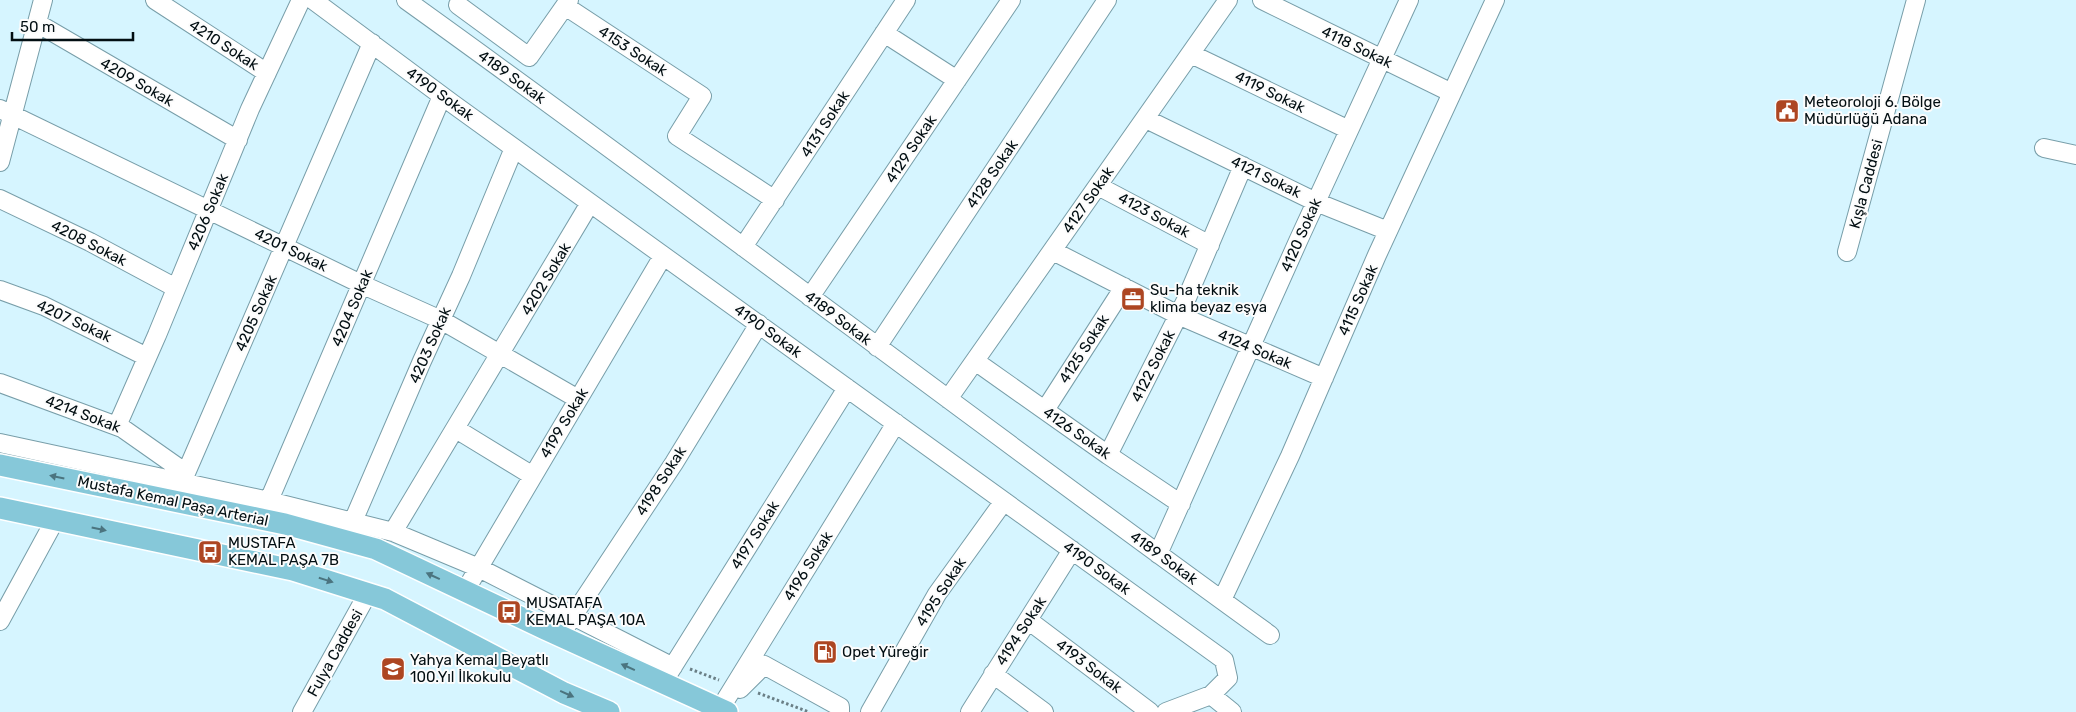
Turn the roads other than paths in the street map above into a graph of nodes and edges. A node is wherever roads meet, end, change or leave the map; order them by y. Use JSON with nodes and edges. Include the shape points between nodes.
{"nodes":[{"id":1,"x":43,"y":0,"type":"edge"},
{"id":2,"x":155,"y":0,"type":"edge"},
{"id":3,"x":301,"y":0,"type":"edge"},
{"id":4,"x":314,"y":0,"type":"edge"},
{"id":5,"x":406,"y":0,"type":"edge"},
{"id":6,"x":906,"y":0,"type":"edge"},
{"id":7,"x":1011,"y":0,"type":"edge"},
{"id":8,"x":1107,"y":0,"type":"edge"},
{"id":9,"x":1228,"y":0,"type":"edge"},
{"id":10,"x":1262,"y":0,"type":"edge"},
{"id":11,"x":1409,"y":0,"type":"edge"},
{"id":12,"x":1495,"y":0,"type":"edge"},
{"id":13,"x":1916,"y":0,"type":"edge"},
{"id":14,"x":460,"y":3,"type":"edge"},
{"id":15,"x":567,"y":3,"type":"edge"},
{"id":16,"x":36,"y":23,"type":"junction"},
{"id":17,"x":442,"y":26,"type":"junction"},
{"id":18,"x":884,"y":33,"type":"junction"},
{"id":19,"x":372,"y":43,"type":"junction"},
{"id":20,"x":1191,"y":54,"type":"junction"},
{"id":21,"x":1382,"y":59,"type":"junction"},
{"id":22,"x":267,"y":73,"type":"junction"},
{"id":23,"x":957,"y":80,"type":"junction"},
{"id":24,"x":1452,"y":93,"type":"junction"},
{"id":25,"x":442,"y":96,"type":"junction"},
{"id":26,"x":6,"y":111,"type":"edge"},
{"id":27,"x":1146,"y":119,"type":"junction"},
{"id":28,"x":1349,"y":130,"type":"junction"},
{"id":29,"x":238,"y":140,"type":"junction"},
{"id":30,"x":514,"y":148,"type":"junction"},
{"id":31,"x":2044,"y":148,"type":"dead end"},
{"id":32,"x":2076,"y":155,"type":"edge"},
{"id":33,"x":0,"y":162,"type":"edge"},
{"id":34,"x":1243,"y":166,"type":"junction"},
{"id":35,"x":1098,"y":186,"type":"junction"},
{"id":36,"x":0,"y":199,"type":"edge"},
{"id":37,"x":775,"y":200,"type":"junction"},
{"id":38,"x":1316,"y":202,"type":"junction"},
{"id":39,"x":590,"y":203,"type":"junction"},
{"id":40,"x":209,"y":209,"type":"junction"},
{"id":41,"x":1388,"y":231,"type":"junction"},
{"id":42,"x":1210,"y":245,"type":"junction"},
{"id":43,"x":285,"y":247,"type":"junction"},
{"id":44,"x":743,"y":247,"type":"junction"},
{"id":45,"x":1052,"y":251,"type":"junction"},
{"id":46,"x":1848,"y":252,"type":"dead end"},
{"id":47,"x":663,"y":256,"type":"junction"},
{"id":48,"x":363,"y":285,"type":"junction"},
{"id":49,"x":176,"y":288,"type":"junction"},
{"id":50,"x":1124,"y":288,"type":"junction"},
{"id":51,"x":0,"y":290,"type":"edge"},
{"id":52,"x":810,"y":297,"type":"junction"},
{"id":53,"x":1178,"y":316,"type":"junction"},
{"id":54,"x":441,"y":320,"type":"junction"},
{"id":55,"x":759,"y":324,"type":"junction"},
{"id":56,"x":877,"y":347,"type":"junction"},
{"id":57,"x":1250,"y":347,"type":"junction"},
{"id":58,"x":501,"y":355,"type":"junction"},
{"id":59,"x":147,"y":357,"type":"junction"},
{"id":60,"x":976,"y":361,"type":"junction"},
{"id":61,"x":1324,"y":378,"type":"junction"},
{"id":62,"x":0,"y":383,"type":"edge"},
{"id":63,"x":848,"y":388,"type":"junction"},
{"id":64,"x":578,"y":399,"type":"junction"},
{"id":65,"x":948,"y":400,"type":"junction"},
{"id":66,"x":1044,"y":410,"type":"junction"},
{"id":67,"x":896,"y":423,"type":"junction"},
{"id":68,"x":117,"y":426,"type":"junction"},
{"id":69,"x":456,"y":429,"type":"junction"},
{"id":70,"x":0,"y":443,"type":"edge"},
{"id":71,"x":1108,"y":455,"type":"junction"},
{"id":72,"x":0,"y":465,"type":"edge"},
{"id":73,"x":533,"y":476,"type":"junction"},
{"id":74,"x":183,"y":486,"type":"junction"},
{"id":75,"x":1004,"y":501,"type":"junction"},
{"id":76,"x":1181,"y":504,"type":"junction"},
{"id":77,"x":0,"y":508,"type":"edge"},
{"id":78,"x":265,"y":510,"type":"junction"},
{"id":79,"x":55,"y":520,"type":"junction"},
{"id":80,"x":349,"y":532,"type":"junction"},
{"id":81,"x":393,"y":532,"type":"junction"},
{"id":82,"x":1072,"y":550,"type":"junction"},
{"id":83,"x":1158,"y":554,"type":"junction"},
{"id":84,"x":479,"y":568,"type":"junction"},
{"id":85,"x":465,"y":591,"type":"junction"},
{"id":86,"x":368,"y":593,"type":"junction"},
{"id":87,"x":1222,"y":600,"type":"junction"},
{"id":88,"x":573,"y":616,"type":"junction"},
{"id":89,"x":1028,"y":620,"type":"junction"},
{"id":90,"x":0,"y":621,"type":"edge"},
{"id":91,"x":1270,"y":635,"type":"dead end"},
{"id":92,"x":560,"y":636,"type":"junction"},
{"id":93,"x":993,"y":674,"type":"junction"},
{"id":94,"x":668,"y":675,"type":"junction"},
{"id":95,"x":1211,"y":695,"type":"junction"},
{"id":96,"x":724,"y":710,"type":"edge"},
{"id":97,"x":302,"y":712,"type":"edge"},
{"id":98,"x":609,"y":712,"type":"edge"},
{"id":99,"x":840,"y":712,"type":"edge"},
{"id":100,"x":870,"y":712,"type":"edge"},
{"id":101,"x":970,"y":712,"type":"edge"},
{"id":102,"x":1044,"y":712,"type":"edge"},
{"id":103,"x":1150,"y":712,"type":"edge"},
{"id":104,"x":1166,"y":712,"type":"edge"},
{"id":105,"x":1232,"y":712,"type":"edge"}],
"edges":[{"from":1,"to":16,"type":"street"},
{"from":2,"to":22,"type":"street","name":"4210 Sokak"},
{"from":3,"to":22,"type":"street","name":"4206 Sokak"},
{"from":4,"to":19,"type":"street","name":"4190 Sokak"},
{"from":5,"to":17,"type":"street","name":"4189 Sokak"},
{"from":6,"to":18,"type":"street","name":"4131 Sokak"},
{"from":7,"to":23,"type":"street","name":"4129 Sokak"},
{"from":8,"to":56,"type":"street","name":"4128 Sokak"},
{"from":9,"to":20,"type":"street","name":"4127 Sokak"},
{"from":10,"to":21,"type":"street","name":"4118 Sokak"},
{"from":11,"to":21,"type":"street","name":"4120 Sokak"},
{"from":12,"to":24,"type":"street","name":"4115 Sokak"},
{"from":13,"to":46,"type":"street","name":"Kışla Caddesi"},
{"from":14,"to":15,"type":"street","via":[[528,57]]},
{"from":14,"to":17,"type":"street"},
{"from":15,"to":37,"type":"street","name":"4153 Sokak","via":[[702,96],[677,136]]},
{"from":16,"to":26,"type":"street"},
{"from":16,"to":29,"type":"street","name":"4209 Sokak"},
{"from":17,"to":44,"type":"street","name":"4189 Sokak"},
{"from":18,"to":23,"type":"street"},
{"from":18,"to":37,"type":"street","name":"4131 Sokak"},
{"from":19,"to":25,"type":"street","name":"4190 Sokak"},
{"from":19,"to":43,"type":"street","name":"4205 Sokak"},
{"from":20,"to":27,"type":"street","name":"4127 Sokak"},
{"from":20,"to":28,"type":"street","name":"4119 Sokak"},
{"from":21,"to":24,"type":"street","name":"4118 Sokak"},
{"from":21,"to":28,"type":"street","name":"4120 Sokak"},
{"from":22,"to":29,"type":"street","name":"4206 Sokak"},
{"from":23,"to":52,"type":"street","name":"4129 Sokak"},
{"from":24,"to":41,"type":"street","name":"4115 Sokak"},
{"from":25,"to":30,"type":"street","name":"4190 Sokak"},
{"from":25,"to":48,"type":"street","name":"4204 Sokak"},
{"from":26,"to":33,"type":"street"},
{"from":26,"to":40,"type":"street","name":"4201 Sokak"},
{"from":27,"to":34,"type":"street","name":"4121 Sokak"},
{"from":27,"to":35,"type":"street","name":"4127 Sokak"},
{"from":28,"to":38,"type":"street","name":"4120 Sokak"},
{"from":29,"to":40,"type":"street","name":"4206 Sokak"},
{"from":30,"to":39,"type":"street","name":"4190 Sokak"},
{"from":30,"to":54,"type":"street","name":"4203 Sokak"},
{"from":31,"to":32,"type":"street"},
{"from":34,"to":38,"type":"street","name":"4121 Sokak"},
{"from":34,"to":42,"type":"street","name":"4122 Sokak"},
{"from":35,"to":42,"type":"street","name":"4123 Sokak"},
{"from":35,"to":45,"type":"street","name":"4127 Sokak"},
{"from":36,"to":49,"type":"street","name":"4208 Sokak"},
{"from":37,"to":44,"type":"street","name":"4131 Sokak"},
{"from":38,"to":41,"type":"street","name":"4121 Sokak"},
{"from":38,"to":57,"type":"street","name":"4120 Sokak"},
{"from":39,"to":47,"type":"street","name":"4190 Sokak"},
{"from":39,"to":58,"type":"street","name":"4202 Sokak"},
{"from":40,"to":43,"type":"street","name":"4201 Sokak"},
{"from":40,"to":49,"type":"street","name":"4206 Sokak"},
{"from":41,"to":61,"type":"street","name":"4115 Sokak"},
{"from":42,"to":53,"type":"street","name":"4122 Sokak"},
{"from":43,"to":48,"type":"street","name":"4201 Sokak"},
{"from":43,"to":74,"type":"street","name":"4205 Sokak"},
{"from":44,"to":52,"type":"street","name":"4189 Sokak"},
{"from":45,"to":50,"type":"street","name":"4124 Sokak"},
{"from":45,"to":60,"type":"street","name":"4127 Sokak"},
{"from":47,"to":55,"type":"street","name":"4190 Sokak"},
{"from":47,"to":64,"type":"street","name":"4199 Sokak"},
{"from":48,"to":54,"type":"street","name":"4201 Sokak"},
{"from":48,"to":78,"type":"street","name":"4204 Sokak"},
{"from":49,"to":59,"type":"street","name":"4206 Sokak"},
{"from":50,"to":53,"type":"street","name":"4124 Sokak"},
{"from":50,"to":66,"type":"street","name":"4125 Sokak"},
{"from":51,"to":59,"type":"street","name":"4207 Sokak","via":[[44,306]]},
{"from":52,"to":56,"type":"street","name":"4189 Sokak"},
{"from":53,"to":57,"type":"street","name":"4124 Sokak"},
{"from":53,"to":71,"type":"street","name":"4122 Sokak"},
{"from":54,"to":58,"type":"street","name":"4201 Sokak"},
{"from":54,"to":80,"type":"street","name":"4203 Sokak"},
{"from":55,"to":63,"type":"street","name":"4190 Sokak"},
{"from":55,"to":88,"type":"street","name":"4198 Sokak","via":[[674,463]]},
{"from":56,"to":65,"type":"street","name":"4189 Sokak"},
{"from":57,"to":61,"type":"street","name":"4124 Sokak"},
{"from":57,"to":76,"type":"street","name":"4120 Sokak"},
{"from":58,"to":64,"type":"street","name":"4201 Sokak"},
{"from":58,"to":69,"type":"street","name":"4202 Sokak"},
{"from":59,"to":68,"type":"street","name":"4206 Sokak"},
{"from":60,"to":65,"type":"street","name":"4127 Sokak"},
{"from":60,"to":66,"type":"street","name":"4126 Sokak"},
{"from":61,"to":87,"type":"street","name":"4115 Sokak"},
{"from":62,"to":68,"type":"street","name":"4214 Sokak"},
{"from":63,"to":67,"type":"street","name":"4190 Sokak"},
{"from":63,"to":94,"type":"street","name":"4197 Sokak"},
{"from":64,"to":73,"type":"street","name":"4199 Sokak"},
{"from":65,"to":83,"type":"street","name":"4189 Sokak"},
{"from":66,"to":71,"type":"street","name":"4126 Sokak"},
{"from":67,"to":75,"type":"street","name":"4190 Sokak"},
{"from":67,"to":96,"type":"street","name":"4196 Sokak"},
{"from":68,"to":74,"type":"street","name":"4214 Sokak"},
{"from":69,"to":73,"type":"street"},
{"from":69,"to":81,"type":"street","name":"4202 Sokak"},
{"from":70,"to":74,"type":"street"},
{"from":71,"to":76,"type":"street","name":"4126 Sokak"},
{"from":74,"to":72,"type":"main road","name":"Mustafa Kemal Paşa Arterial","one_way":true},
{"from":73,"to":84,"type":"street","name":"4199 Sokak"},
{"from":74,"to":78,"type":"main road","name":"Mustafa Kemal Paşa Arterial"},
{"from":75,"to":82,"type":"street","name":"4190 Sokak"},
{"from":75,"to":100,"type":"street","name":"4195 Sokak","via":[[937,594]]},
{"from":76,"to":83,"type":"street","name":"4120 Sokak"},
{"from":77,"to":79,"type":"main road"},
{"from":78,"to":80,"type":"main road","name":"Mustafa Kemal Paşa Arterial"},
{"from":79,"to":86,"type":"main road","one_way":true,"via":[[293,570]]},
{"from":79,"to":90,"type":"street"},
{"from":80,"to":81,"type":"street"},
{"from":85,"to":80,"type":"main road","name":"Mustafa Kemal Paşa Arterial","one_way":true,"via":[[376,549]]},
{"from":81,"to":84,"type":"street"},
{"from":82,"to":89,"type":"street","name":"4194 Sokak"},
{"from":82,"to":95,"type":"street","name":"4190 Sokak","via":[[1224,660],[1228,678]]},
{"from":83,"to":87,"type":"street","name":"4189 Sokak"},
{"from":84,"to":85,"type":"street","name":"4199 Sokak"},
{"from":84,"to":88,"type":"street"},
{"from":85,"to":92,"type":"main road","name":"Mustafa Kemal Paşa Arterial"},
{"from":86,"to":97,"type":"street","name":"Fulya Caddesi"},
{"from":86,"to":98,"type":"main road","one_way":true,"via":[[385,598],[564,694]]},
{"from":87,"to":91,"type":"street","name":"4189 Sokak"},
{"from":88,"to":92,"type":"street","name":"4198 Sokak"},
{"from":88,"to":94,"type":"street"},
{"from":89,"to":93,"type":"street","name":"4194 Sokak"},
{"from":89,"to":103,"type":"street","name":"4193 Sokak"},
{"from":94,"to":92,"type":"main road","name":"Mustafa Kemal Paşa Arterial","one_way":true},
{"from":93,"to":101,"type":"street","name":"4194 Sokak"},
{"from":93,"to":102,"type":"street"},
{"from":94,"to":96,"type":"main road","name":"Mustafa Kemal Paşa Arterial"},
{"from":95,"to":104,"type":"street"},
{"from":95,"to":105,"type":"street"},
{"from":96,"to":99,"type":"street","via":[[764,665],[840,707]]}]}
